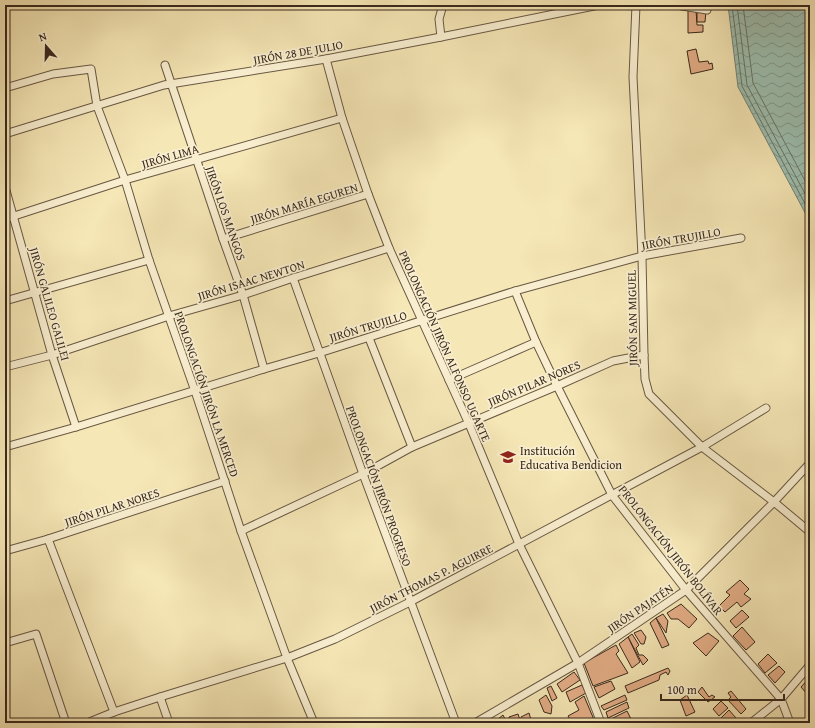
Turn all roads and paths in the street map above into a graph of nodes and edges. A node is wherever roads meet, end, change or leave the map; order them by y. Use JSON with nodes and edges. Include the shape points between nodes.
{"nodes":[{"id":1,"x":443,"y":5,"type":"edge"},
{"id":2,"x":599,"y":5,"type":"edge"},
{"id":3,"x":636,"y":5,"type":"edge"},
{"id":4,"x":676,"y":5,"type":"edge"},
{"id":5,"x":707,"y":10,"type":"dead end"},
{"id":6,"x":441,"y":37,"type":"junction"},
{"id":7,"x":326,"y":59,"type":"junction"},
{"id":8,"x":165,"y":65,"type":"dead end"},
{"id":9,"x":171,"y":84,"type":"junction"},
{"id":10,"x":5,"y":88,"type":"edge"},
{"id":11,"x":97,"y":106,"type":"junction"},
{"id":12,"x":342,"y":118,"type":"junction"},
{"id":13,"x":5,"y":134,"type":"edge"},
{"id":14,"x":197,"y":160,"type":"junction"},
{"id":15,"x":125,"y":180,"type":"junction"},
{"id":16,"x":5,"y":187,"type":"edge"},
{"id":17,"x":368,"y":194,"type":"junction"},
{"id":18,"x":14,"y":216,"type":"junction"},
{"id":19,"x":5,"y":219,"type":"edge"},
{"id":20,"x":741,"y":238,"type":"dead end"},
{"id":21,"x":222,"y":239,"type":"junction"},
{"id":22,"x":389,"y":248,"type":"junction"},
{"id":23,"x":642,"y":256,"type":"junction"},
{"id":24,"x":149,"y":260,"type":"junction"},
{"id":25,"x":293,"y":278,"type":"junction"},
{"id":26,"x":515,"y":291,"type":"junction"},
{"id":27,"x":35,"y":292,"type":"junction"},
{"id":28,"x":243,"y":295,"type":"junction"},
{"id":29,"x":5,"y":301,"type":"edge"},
{"id":30,"x":169,"y":316,"type":"junction"},
{"id":31,"x":422,"y":321,"type":"junction"},
{"id":32,"x":369,"y":338,"type":"junction"},
{"id":33,"x":536,"y":342,"type":"junction"},
{"id":34,"x":319,"y":353,"type":"junction"},
{"id":35,"x":52,"y":355,"type":"junction"},
{"id":36,"x":644,"y":355,"type":"junction"},
{"id":37,"x":5,"y":367,"type":"edge"},
{"id":38,"x":264,"y":369,"type":"junction"},
{"id":39,"x":449,"y":380,"type":"junction"},
{"id":40,"x":557,"y":386,"type":"junction"},
{"id":41,"x":196,"y":391,"type":"junction"},
{"id":42,"x":766,"y":408,"type":"dead end"},
{"id":43,"x":469,"y":424,"type":"junction"},
{"id":44,"x":76,"y":427,"type":"junction"},
{"id":45,"x":5,"y":447,"type":"edge"},
{"id":46,"x":412,"y":447,"type":"junction"},
{"id":47,"x":702,"y":447,"type":"junction"},
{"id":48,"x":810,"y":463,"type":"edge"},
{"id":49,"x":363,"y":474,"type":"junction"},
{"id":50,"x":226,"y":481,"type":"junction"},
{"id":51,"x":612,"y":495,"type":"junction"},
{"id":52,"x":774,"y":502,"type":"junction"},
{"id":53,"x":241,"y":531,"type":"junction"},
{"id":54,"x":810,"y":532,"type":"edge"},
{"id":55,"x":48,"y":539,"type":"junction"},
{"id":56,"x":520,"y":544,"type":"junction"},
{"id":57,"x":5,"y":552,"type":"edge"},
{"id":58,"x":686,"y":590,"type":"junction"},
{"id":59,"x":410,"y":602,"type":"junction"},
{"id":60,"x":5,"y":643,"type":"edge"},
{"id":61,"x":287,"y":658,"type":"junction"},
{"id":62,"x":578,"y":663,"type":"junction"},
{"id":63,"x":810,"y":665,"type":"edge"},
{"id":64,"x":160,"y":697,"type":"junction"},
{"id":65,"x":781,"y":699,"type":"junction"},
{"id":66,"x":114,"y":712,"type":"junction"},
{"id":67,"x":66,"y":723,"type":"edge"},
{"id":68,"x":88,"y":723,"type":"edge"},
{"id":69,"x":169,"y":723,"type":"edge"},
{"id":70,"x":314,"y":723,"type":"edge"},
{"id":71,"x":456,"y":723,"type":"edge"},
{"id":72,"x":475,"y":723,"type":"edge"},
{"id":73,"x":601,"y":723,"type":"edge"},
{"id":74,"x":751,"y":723,"type":"edge"},
{"id":75,"x":790,"y":723,"type":"edge"}],
"edges":[{"from":1,"to":6,"type":"street","via":[[439,19]]},
{"from":2,"to":6,"type":"street","name":"JIRÓN 28 DE JULIO"},
{"from":3,"to":23,"type":"street","name":"JIRÓN SAN MIGUEL","via":[[633,77]]},
{"from":4,"to":5,"type":"street"},
{"from":6,"to":7,"type":"street","name":"JIRÓN 28 DE JULIO"},
{"from":7,"to":9,"type":"street","name":"JIRÓN 28 DE JULIO"},
{"from":7,"to":12,"type":"street","name":"PROLONGACIÓN JIRÓN ALFONSO UGARTE"},
{"from":8,"to":9,"type":"street","name":"JIRÓN LOS MANGOS"},
{"from":9,"to":11,"type":"street","name":"JIRÓN 28 DE JULIO"},
{"from":9,"to":14,"type":"street","name":"JIRÓN LOS MANGOS"},
{"from":10,"to":11,"type":"street","name":"PROLONGACIÓN JIRÓN LA MERCED","via":[[53,74],[91,68]]},
{"from":11,"to":13,"type":"street","name":"JIRÓN 28 DE JULIO"},
{"from":11,"to":15,"type":"street","name":"PROLONGACIÓN JIRÓN LA MERCED"},
{"from":12,"to":14,"type":"street","name":"JIRÓN LIMA"},
{"from":12,"to":17,"type":"street","name":"PROLONGACIÓN JIRÓN ALFONSO UGARTE"},
{"from":14,"to":15,"type":"street","name":"JIRÓN LIMA"},
{"from":14,"to":21,"type":"street","name":"JIRÓN LOS MANGOS"},
{"from":15,"to":18,"type":"street","name":"JIRÓN LIMA"},
{"from":15,"to":24,"type":"street","name":"PROLONGACIÓN JIRÓN LA MERCED"},
{"from":16,"to":18,"type":"street","name":"JIRÓN GALILEO GALILEI"},
{"from":17,"to":21,"type":"street","name":"JIRÓN MARÍA EGUREN"},
{"from":17,"to":22,"type":"street","name":"PROLONGACIÓN JIRÓN ALFONSO UGARTE"},
{"from":18,"to":19,"type":"street","name":"JIRÓN LIMA"},
{"from":18,"to":27,"type":"street","name":"JIRÓN GALILEO GALILEI"},
{"from":20,"to":23,"type":"street","name":"JIRÓN TRUJILLO"},
{"from":21,"to":28,"type":"street","name":"JIRÓN LOS MANGOS"},
{"from":22,"to":25,"type":"street","name":"JIRÓN ISAAC NEWTON"},
{"from":22,"to":31,"type":"street","name":"PROLONGACIÓN JIRÓN ALFONSO UGARTE"},
{"from":23,"to":26,"type":"street","name":"JIRÓN TRUJILLO"},
{"from":23,"to":36,"type":"street","name":"JIRÓN SAN MIGUEL"},
{"from":24,"to":27,"type":"street"},
{"from":24,"to":30,"type":"street","name":"PROLONGACIÓN JIRÓN LA MERCED"},
{"from":25,"to":28,"type":"street","name":"JIRÓN ISAAC NEWTON"},
{"from":25,"to":34,"type":"street","name":"PROLONGACIÓN JIRÓN PROGRESO"},
{"from":26,"to":31,"type":"street","name":"JIRÓN TRUJILLO"},
{"from":26,"to":33,"type":"street","name":"PROLONGACIÓN JIRÓN BOLÍVAR"},
{"from":27,"to":29,"type":"street"},
{"from":27,"to":35,"type":"street","name":"JIRÓN GALILEO GALILEI"},
{"from":28,"to":30,"type":"street","name":"JIRÓN ISAAC NEWTON"},
{"from":28,"to":38,"type":"street","name":"JIRÓN LOS MANGOS"},
{"from":30,"to":35,"type":"street","name":"JIRÓN ISAAC NEWTON"},
{"from":30,"to":41,"type":"street","name":"PROLONGACIÓN JIRÓN LA MERCED"},
{"from":31,"to":32,"type":"street","name":"JIRÓN TRUJILLO"},
{"from":31,"to":39,"type":"street","name":"PROLONGACIÓN JIRÓN ALFONSO UGARTE"},
{"from":32,"to":34,"type":"street","name":"JIRÓN TRUJILLO"},
{"from":32,"to":46,"type":"street"},
{"from":33,"to":39,"type":"street"},
{"from":33,"to":40,"type":"street","name":"PROLONGACIÓN JIRÓN BOLÍVAR"},
{"from":34,"to":38,"type":"street","name":"JIRÓN TRUJILLO"},
{"from":34,"to":49,"type":"street","name":"PROLONGACIÓN JIRÓN PROGRESO"},
{"from":35,"to":37,"type":"street","name":"JIRÓN ISAAC NEWTON"},
{"from":35,"to":44,"type":"street","name":"JIRÓN GALILEO GALILEI"},
{"from":36,"to":40,"type":"street","name":"JIRÓN PILAR NORES","via":[[613,361]]},
{"from":36,"to":47,"type":"street","name":"JIRÓN SAN MIGUEL","via":[[645,379],[649,394]]},
{"from":38,"to":41,"type":"street","name":"JIRÓN TRUJILLO"},
{"from":39,"to":43,"type":"street","name":"PROLONGACIÓN JIRÓN ALFONSO UGARTE"},
{"from":40,"to":43,"type":"street","name":"JIRÓN PILAR NORES"},
{"from":40,"to":51,"type":"street","name":"PROLONGACIÓN JIRÓN BOLÍVAR"},
{"from":41,"to":44,"type":"street","name":"JIRÓN TRUJILLO"},
{"from":41,"to":50,"type":"street","name":"PROLONGACIÓN JIRÓN LA MERCED"},
{"from":42,"to":47,"type":"street","name":"JIRÓN THOMAS P. AGUIRRE"},
{"from":43,"to":46,"type":"street","name":"JIRÓN PILAR NORES"},
{"from":43,"to":56,"type":"street","name":"PROLONGACIÓN JIRÓN ALFONSO UGARTE"},
{"from":44,"to":45,"type":"street","name":"JIRÓN TRUJILLO"},
{"from":46,"to":49,"type":"street","name":"JIRÓN PILAR NORES"},
{"from":47,"to":51,"type":"street","name":"JIRÓN THOMAS P. AGUIRRE"},
{"from":47,"to":52,"type":"street","name":"JIRÓN SAN MIGUEL"},
{"from":48,"to":52,"type":"street","name":"JIRÓN PAJATÉN"},
{"from":49,"to":53,"type":"street","name":"JIRÓN PILAR NORES"},
{"from":49,"to":59,"type":"street","name":"PROLONGACIÓN JIRÓN PROGRESO"},
{"from":50,"to":53,"type":"street","name":"PROLONGACIÓN JIRÓN LA MERCED"},
{"from":50,"to":55,"type":"street","name":"JIRÓN PILAR NORES"},
{"from":51,"to":56,"type":"street","name":"JIRÓN THOMAS P. AGUIRRE"},
{"from":51,"to":58,"type":"street","name":"PROLONGACIÓN JIRÓN BOLÍVAR"},
{"from":52,"to":54,"type":"street","name":"JIRÓN SAN MIGUEL"},
{"from":52,"to":58,"type":"street","name":"JIRÓN PAJATÉN"},
{"from":53,"to":61,"type":"street","name":"PROLONGACIÓN JIRÓN LA MERCED"},
{"from":55,"to":57,"type":"street","name":"JIRÓN PILAR NORES"},
{"from":55,"to":66,"type":"street"},
{"from":56,"to":59,"type":"street","name":"JIRÓN THOMAS P. AGUIRRE"},
{"from":56,"to":62,"type":"street","name":"PROLONGACIÓN JIRÓN ALFONSO UGARTE"},
{"from":58,"to":62,"type":"street","name":"JIRÓN PAJATÉN"},
{"from":58,"to":65,"type":"street","name":"PROLONGACIÓN JIRÓN BOLÍVAR"},
{"from":59,"to":61,"type":"street","name":"JIRÓN THOMAS P. AGUIRRE","via":[[335,639]]},
{"from":59,"to":71,"type":"street","name":"PROLONGACIÓN JIRÓN PROGRESO"},
{"from":60,"to":67,"type":"street","via":[[36,634]]},
{"from":61,"to":64,"type":"street","name":"JIRÓN THOMAS P. AGUIRRE"},
{"from":61,"to":70,"type":"street","name":"PROLONGACIÓN JIRÓN LA MERCED"},
{"from":62,"to":72,"type":"street","name":"JIRÓN PAJATÉN"},
{"from":62,"to":73,"type":"street","name":"PROLONGACIÓN JIRÓN ALFONSO UGARTE"},
{"from":63,"to":65,"type":"street"},
{"from":64,"to":66,"type":"street","name":"JIRÓN THOMAS P. AGUIRRE"},
{"from":64,"to":69,"type":"street"},
{"from":65,"to":74,"type":"street"},
{"from":65,"to":75,"type":"street","name":"PROLONGACIÓN JIRÓN BOLÍVAR"},
{"from":66,"to":68,"type":"street","name":"JIRÓN THOMAS P. AGUIRRE"}]}
